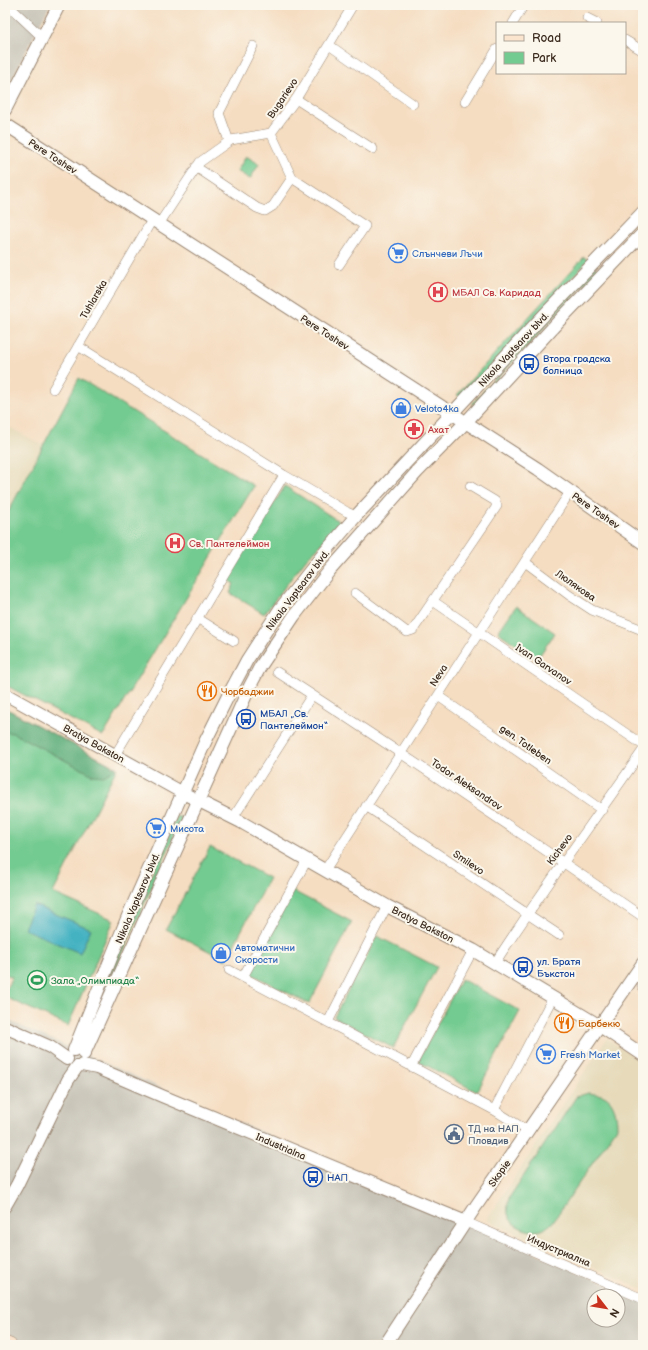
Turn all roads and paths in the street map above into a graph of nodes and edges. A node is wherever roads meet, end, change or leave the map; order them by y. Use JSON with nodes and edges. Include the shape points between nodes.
{"nodes":[{"id":1,"x":8,"y":5,"type":"edge"},
{"id":2,"x":59,"y":5,"type":"edge"},
{"id":3,"x":354,"y":5,"type":"edge"},
{"id":4,"x":524,"y":5,"type":"edge"},
{"id":5,"x":587,"y":18,"type":"dead end"},
{"id":6,"x":514,"y":22,"type":"edge"},
{"id":7,"x":595,"y":22,"type":"edge"},
{"id":8,"x":42,"y":37,"type":"junction"},
{"id":9,"x":626,"y":41,"type":"edge"},
{"id":10,"x":328,"y":45,"type":"junction"},
{"id":11,"x":254,"y":46,"type":"dead end"},
{"id":12,"x":496,"y":51,"type":"edge"},
{"id":13,"x":643,"y":51,"type":"edge"},
{"id":14,"x":296,"y":99,"type":"junction"},
{"id":15,"x":465,"y":102,"type":"dead end"},
{"id":16,"x":413,"y":104,"type":"dead end"},
{"id":17,"x":5,"y":110,"type":"edge"},
{"id":18,"x":5,"y":124,"type":"edge"},
{"id":19,"x":271,"y":133,"type":"junction"},
{"id":20,"x":229,"y":141,"type":"junction"},
{"id":21,"x":373,"y":149,"type":"dead end"},
{"id":22,"x":196,"y":167,"type":"junction"},
{"id":23,"x":292,"y":178,"type":"junction"},
{"id":24,"x":643,"y":212,"type":"edge"},
{"id":25,"x":155,"y":222,"type":"junction"},
{"id":26,"x":643,"y":232,"type":"edge"},
{"id":27,"x":339,"y":265,"type":"dead end"},
{"id":28,"x":78,"y":346,"type":"junction"},
{"id":29,"x":53,"y":389,"type":"dead end"},
{"id":30,"x":451,"y":414,"type":"junction"},
{"id":31,"x":466,"y":422,"type":"junction"},
{"id":32,"x":284,"y":475,"type":"junction"},
{"id":33,"x":470,"y":486,"type":"dead end"},
{"id":34,"x":570,"y":492,"type":"junction"},
{"id":35,"x":356,"y":516,"type":"junction"},
{"id":36,"x":643,"y":543,"type":"edge"},
{"id":37,"x":525,"y":562,"type":"junction"},
{"id":38,"x":355,"y":593,"type":"dead end"},
{"id":39,"x":433,"y":601,"type":"junction"},
{"id":40,"x":197,"y":618,"type":"junction"},
{"id":41,"x":640,"y":629,"type":"dead end"},
{"id":42,"x":479,"y":632,"type":"junction"},
{"id":43,"x":234,"y":641,"type":"dead end"},
{"id":44,"x":277,"y":672,"type":"dead end"},
{"id":45,"x":5,"y":694,"type":"edge"},
{"id":46,"x":312,"y":695,"type":"junction"},
{"id":47,"x":438,"y":696,"type":"junction"},
{"id":48,"x":643,"y":745,"type":"edge"},
{"id":49,"x":643,"y":750,"type":"edge"},
{"id":50,"x":401,"y":753,"type":"junction"},
{"id":51,"x":115,"y":755,"type":"junction"},
{"id":52,"x":183,"y":793,"type":"junction"},
{"id":53,"x":198,"y":800,"type":"junction"},
{"id":54,"x":366,"y":806,"type":"junction"},
{"id":55,"x":602,"y":810,"type":"junction"},
{"id":56,"x":232,"y":818,"type":"junction"},
{"id":57,"x":307,"y":860,"type":"junction"},
{"id":58,"x":563,"y":862,"type":"junction"},
{"id":59,"x":325,"y":870,"type":"junction"},
{"id":60,"x":387,"y":906,"type":"junction"},
{"id":61,"x":527,"y":914,"type":"junction"},
{"id":62,"x":643,"y":917,"type":"edge"},
{"id":63,"x":559,"y":935,"type":"dead end"},
{"id":64,"x":473,"y":950,"type":"junction"},
{"id":65,"x":495,"y":963,"type":"junction"},
{"id":66,"x":643,"y":963,"type":"edge"},
{"id":67,"x":229,"y":970,"type":"dead end"},
{"id":68,"x":243,"y":977,"type":"junction"},
{"id":69,"x":553,"y":997,"type":"junction"},
{"id":70,"x":328,"y":1022,"type":"junction"},
{"id":71,"x":600,"y":1026,"type":"junction"},
{"id":72,"x":5,"y":1028,"type":"edge"},
{"id":73,"x":643,"y":1055,"type":"edge"},
{"id":74,"x":76,"y":1059,"type":"junction"},
{"id":75,"x":411,"y":1067,"type":"junction"},
{"id":76,"x":494,"y":1110,"type":"junction"},
{"id":77,"x":528,"y":1130,"type":"junction"},
{"id":78,"x":5,"y":1206,"type":"edge"},
{"id":79,"x":466,"y":1222,"type":"junction"},
{"id":80,"x":643,"y":1299,"type":"edge"},
{"id":81,"x":5,"y":1343,"type":"edge"},
{"id":82,"x":10,"y":1345,"type":"edge"},
{"id":83,"x":385,"y":1345,"type":"edge"}],
"edges":[{"from":1,"to":8,"type":"street"},
{"from":2,"to":8,"type":"street"},
{"from":3,"to":10,"type":"street","name":"Bugarievo"},
{"from":4,"to":6,"type":"street"},
{"from":5,"to":7,"type":"street"},
{"from":8,"to":17,"type":"street"},
{"from":9,"to":13,"type":"street"},
{"from":10,"to":14,"type":"street","name":"Bugarievo"},
{"from":10,"to":16,"type":"street"},
{"from":11,"to":20,"type":"street","via":[[219,113]]},
{"from":12,"to":15,"type":"street"},
{"from":14,"to":19,"type":"street","name":"Bugarievo"},
{"from":14,"to":21,"type":"street"},
{"from":18,"to":25,"type":"street","name":"Pere Toshev"},
{"from":19,"to":20,"type":"street","name":"Bugarievo"},
{"from":19,"to":23,"type":"street"},
{"from":20,"to":22,"type":"street","name":"Bugarievo"},
{"from":22,"to":23,"type":"street","via":[[265,211],[273,206]]},
{"from":22,"to":25,"type":"street","name":"Bugarievo"},
{"from":23,"to":27,"type":"street","via":[[365,226]]},
{"from":24,"to":30,"type":"street","name":"Nikola Vaptsarov blvd."},
{"from":25,"to":28,"type":"street","name":"Tuhlarska"},
{"from":25,"to":30,"type":"street","name":"Pere Toshev"},
{"from":26,"to":31,"type":"street","name":"Nikola Vaptsarov blvd."},
{"from":28,"to":29,"type":"street","name":"Tuhlarska"},
{"from":28,"to":32,"type":"street"},
{"from":30,"to":31,"type":"street","name":"Pere Toshev"},
{"from":30,"to":35,"type":"street","name":"Nikola Vaptsarov blvd."},
{"from":31,"to":34,"type":"street","name":"Pere Toshev"},
{"from":31,"to":53,"type":"street","name":"Nikola Vaptsarov blvd.","via":[[417,472],[330,570],[294,616],[260,667]]},
{"from":32,"to":35,"type":"street"},
{"from":32,"to":40,"type":"street"},
{"from":33,"to":39,"type":"street","via":[[495,501],[498,506]]},
{"from":34,"to":36,"type":"street","name":"Pere Toshev"},
{"from":34,"to":37,"type":"street","name":"Neva"},
{"from":35,"to":52,"type":"street","name":"Nikola Vaptsarov blvd.","via":[[280,609],[257,644],[226,699]]},
{"from":37,"to":41,"type":"street","name":"Люлякова","via":[[592,610]]},
{"from":37,"to":42,"type":"street","name":"Neva"},
{"from":38,"to":39,"type":"street","via":[[407,632],[413,630]]},
{"from":39,"to":42,"type":"street","name":"Ivan Garvanov"},
{"from":40,"to":43,"type":"street"},
{"from":40,"to":51,"type":"street"},
{"from":42,"to":47,"type":"street","name":"Neva"},
{"from":42,"to":48,"type":"street","name":"Ivan Garvanov"},
{"from":44,"to":46,"type":"street","name":"Todor Aleksandrov"},
{"from":45,"to":51,"type":"street","name":"Bratya Bakston"},
{"from":46,"to":50,"type":"street","name":"Todor Aleksandrov"},
{"from":46,"to":56,"type":"street"},
{"from":47,"to":50,"type":"street","name":"Neva"},
{"from":47,"to":55,"type":"street","name":"gen. Totleben"},
{"from":49,"to":55,"type":"street","name":"Kichevo"},
{"from":50,"to":54,"type":"street","name":"Neva"},
{"from":50,"to":58,"type":"street","name":"Todor Aleksandrov"},
{"from":51,"to":52,"type":"street","name":"Bratya Bakston"},
{"from":52,"to":53,"type":"street","name":"Bratya Bakston"},
{"from":52,"to":74,"type":"street","name":"Nikola Vaptsarov blvd.","via":[[128,916]]},
{"from":53,"to":56,"type":"street","name":"Bratya Bakston"},
{"from":53,"to":74,"type":"street","name":"Nikola Vaptsarov blvd."},
{"from":54,"to":59,"type":"street","name":"Neva"},
{"from":54,"to":61,"type":"street","name":"Smilevo"},
{"from":55,"to":58,"type":"street","name":"Kichevo"},
{"from":56,"to":57,"type":"street","name":"Bratya Bakston"},
{"from":57,"to":59,"type":"street","name":"Bratya Bakston"},
{"from":57,"to":68,"type":"street"},
{"from":58,"to":61,"type":"street","name":"Kichevo"},
{"from":58,"to":62,"type":"street","name":"Todor Aleksandrov"},
{"from":59,"to":60,"type":"street","name":"Bratya Bakston"},
{"from":60,"to":64,"type":"street","name":"Bratya Bakston"},
{"from":60,"to":70,"type":"street"},
{"from":61,"to":63,"type":"street","name":"Smilevo"},
{"from":61,"to":65,"type":"street","name":"Kichevo"},
{"from":64,"to":65,"type":"street","name":"Bratya Bakston"},
{"from":64,"to":75,"type":"street"},
{"from":65,"to":69,"type":"street","name":"Bratya Bakston"},
{"from":66,"to":71,"type":"street","name":"Skopie"},
{"from":67,"to":68,"type":"street"},
{"from":68,"to":70,"type":"street"},
{"from":69,"to":71,"type":"street","name":"Bratya Bakston"},
{"from":69,"to":76,"type":"street"},
{"from":70,"to":75,"type":"street"},
{"from":71,"to":73,"type":"street","name":"Bratya Bakston"},
{"from":71,"to":77,"type":"street","name":"Skopie"},
{"from":72,"to":74,"type":"street","name":"Industrialna"},
{"from":74,"to":78,"type":"street","name":"Nikola Vaptsarov blvd."},
{"from":74,"to":79,"type":"street","name":"Industrialna"},
{"from":75,"to":76,"type":"street"},
{"from":76,"to":77,"type":"street"},
{"from":77,"to":79,"type":"street","name":"Skopie"},
{"from":79,"to":80,"type":"street","name":"Индустриална"},
{"from":79,"to":83,"type":"street","name":"Skopie"},
{"from":81,"to":82,"type":"main road"}]}
